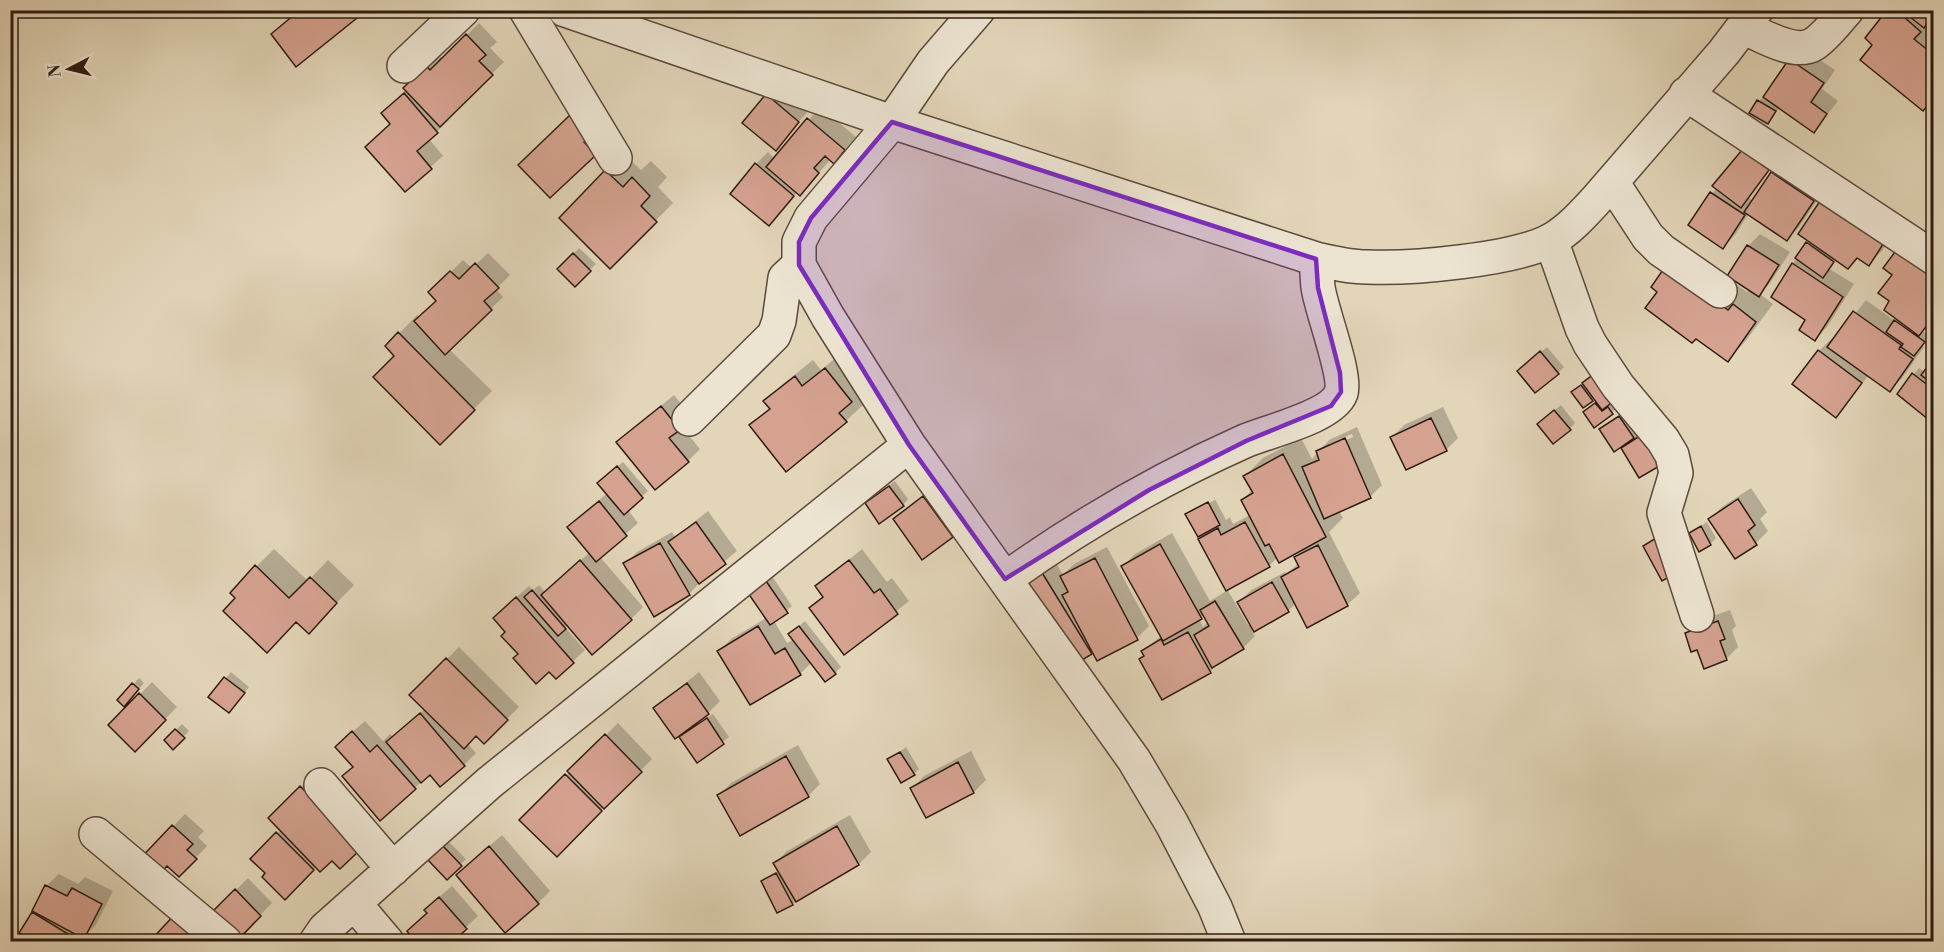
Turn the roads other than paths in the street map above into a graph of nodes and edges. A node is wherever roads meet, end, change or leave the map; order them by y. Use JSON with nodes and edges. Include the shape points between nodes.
{"nodes":[{"id":1,"x":463,"y":10,"type":"edge"},
{"id":2,"x":526,"y":10,"type":"edge"},
{"id":3,"x":565,"y":10,"type":"edge"},
{"id":4,"x":978,"y":10,"type":"edge"},
{"id":5,"x":1847,"y":10,"type":"edge"},
{"id":6,"x":1750,"y":19,"type":"edge"},
{"id":7,"x":404,"y":66,"type":"dead end"},
{"id":8,"x":1686,"y":94,"type":"junction"},
{"id":9,"x":892,"y":122,"type":"junction"},
{"id":10,"x":615,"y":158,"type":"dead end"},
{"id":11,"x":1612,"y":182,"type":"junction"},
{"id":12,"x":1551,"y":240,"type":"junction"},
{"id":13,"x":1934,"y":258,"type":"edge"},
{"id":14,"x":1316,"y":259,"type":"junction"},
{"id":15,"x":799,"y":265,"type":"junction"},
{"id":16,"x":1720,"y":291,"type":"dead end"},
{"id":17,"x":689,"y":419,"type":"dead end"},
{"id":18,"x":909,"y":445,"type":"junction"},
{"id":19,"x":1005,"y":579,"type":"junction"},
{"id":20,"x":1697,"y":615,"type":"dead end"},
{"id":21,"x":321,"y":785,"type":"dead end"},
{"id":22,"x":96,"y":834,"type":"dead end"},
{"id":23,"x":393,"y":869,"type":"junction"},
{"id":24,"x":354,"y":903,"type":"junction"},
{"id":25,"x":225,"y":942,"type":"edge"},
{"id":26,"x":316,"y":942,"type":"edge"},
{"id":27,"x":387,"y":942,"type":"edge"},
{"id":28,"x":1229,"y":942,"type":"edge"}],
"edges":[{"from":1,"to":7,"type":"street"},
{"from":2,"to":10,"type":"street"},
{"from":3,"to":9,"type":"street"},
{"from":4,"to":9,"type":"street","via":[[933,62]]},
{"from":5,"to":6,"type":"street","via":[[1813,45],[1797,47],[1783,44]]},
{"from":6,"to":8,"type":"street"},
{"from":8,"to":11,"type":"street"},
{"from":8,"to":13,"type":"street"},
{"from":9,"to":14,"type":"street"},
{"from":9,"to":15,"type":"street","via":[[811,218],[799,242]]},
{"from":11,"to":12,"type":"street","via":[[1575,222]]},
{"from":11,"to":16,"type":"street","via":[[1648,237]]},
{"from":12,"to":14,"type":"street","via":[[1505,255],[1407,267],[1366,267]]},
{"from":12,"to":20,"type":"street","via":[[1590,344],[1672,455],[1676,473],[1664,513]]},
{"from":14,"to":19,"type":"street","via":[[1318,288],[1340,373],[1341,392],[1331,406],[1246,441],[1149,490]]},
{"from":15,"to":17,"type":"street","via":[[785,278],[774,335]]},
{"from":15,"to":18,"type":"street"},
{"from":18,"to":19,"type":"street"},
{"from":18,"to":23,"type":"street","via":[[489,783]]},
{"from":19,"to":28,"type":"street","via":[[1134,760],[1172,824]]},
{"from":21,"to":23,"type":"street"},
{"from":22,"to":25,"type":"street"},
{"from":23,"to":24,"type":"street"},
{"from":24,"to":26,"type":"street","via":[[325,928]]},
{"from":24,"to":27,"type":"street"}]}
